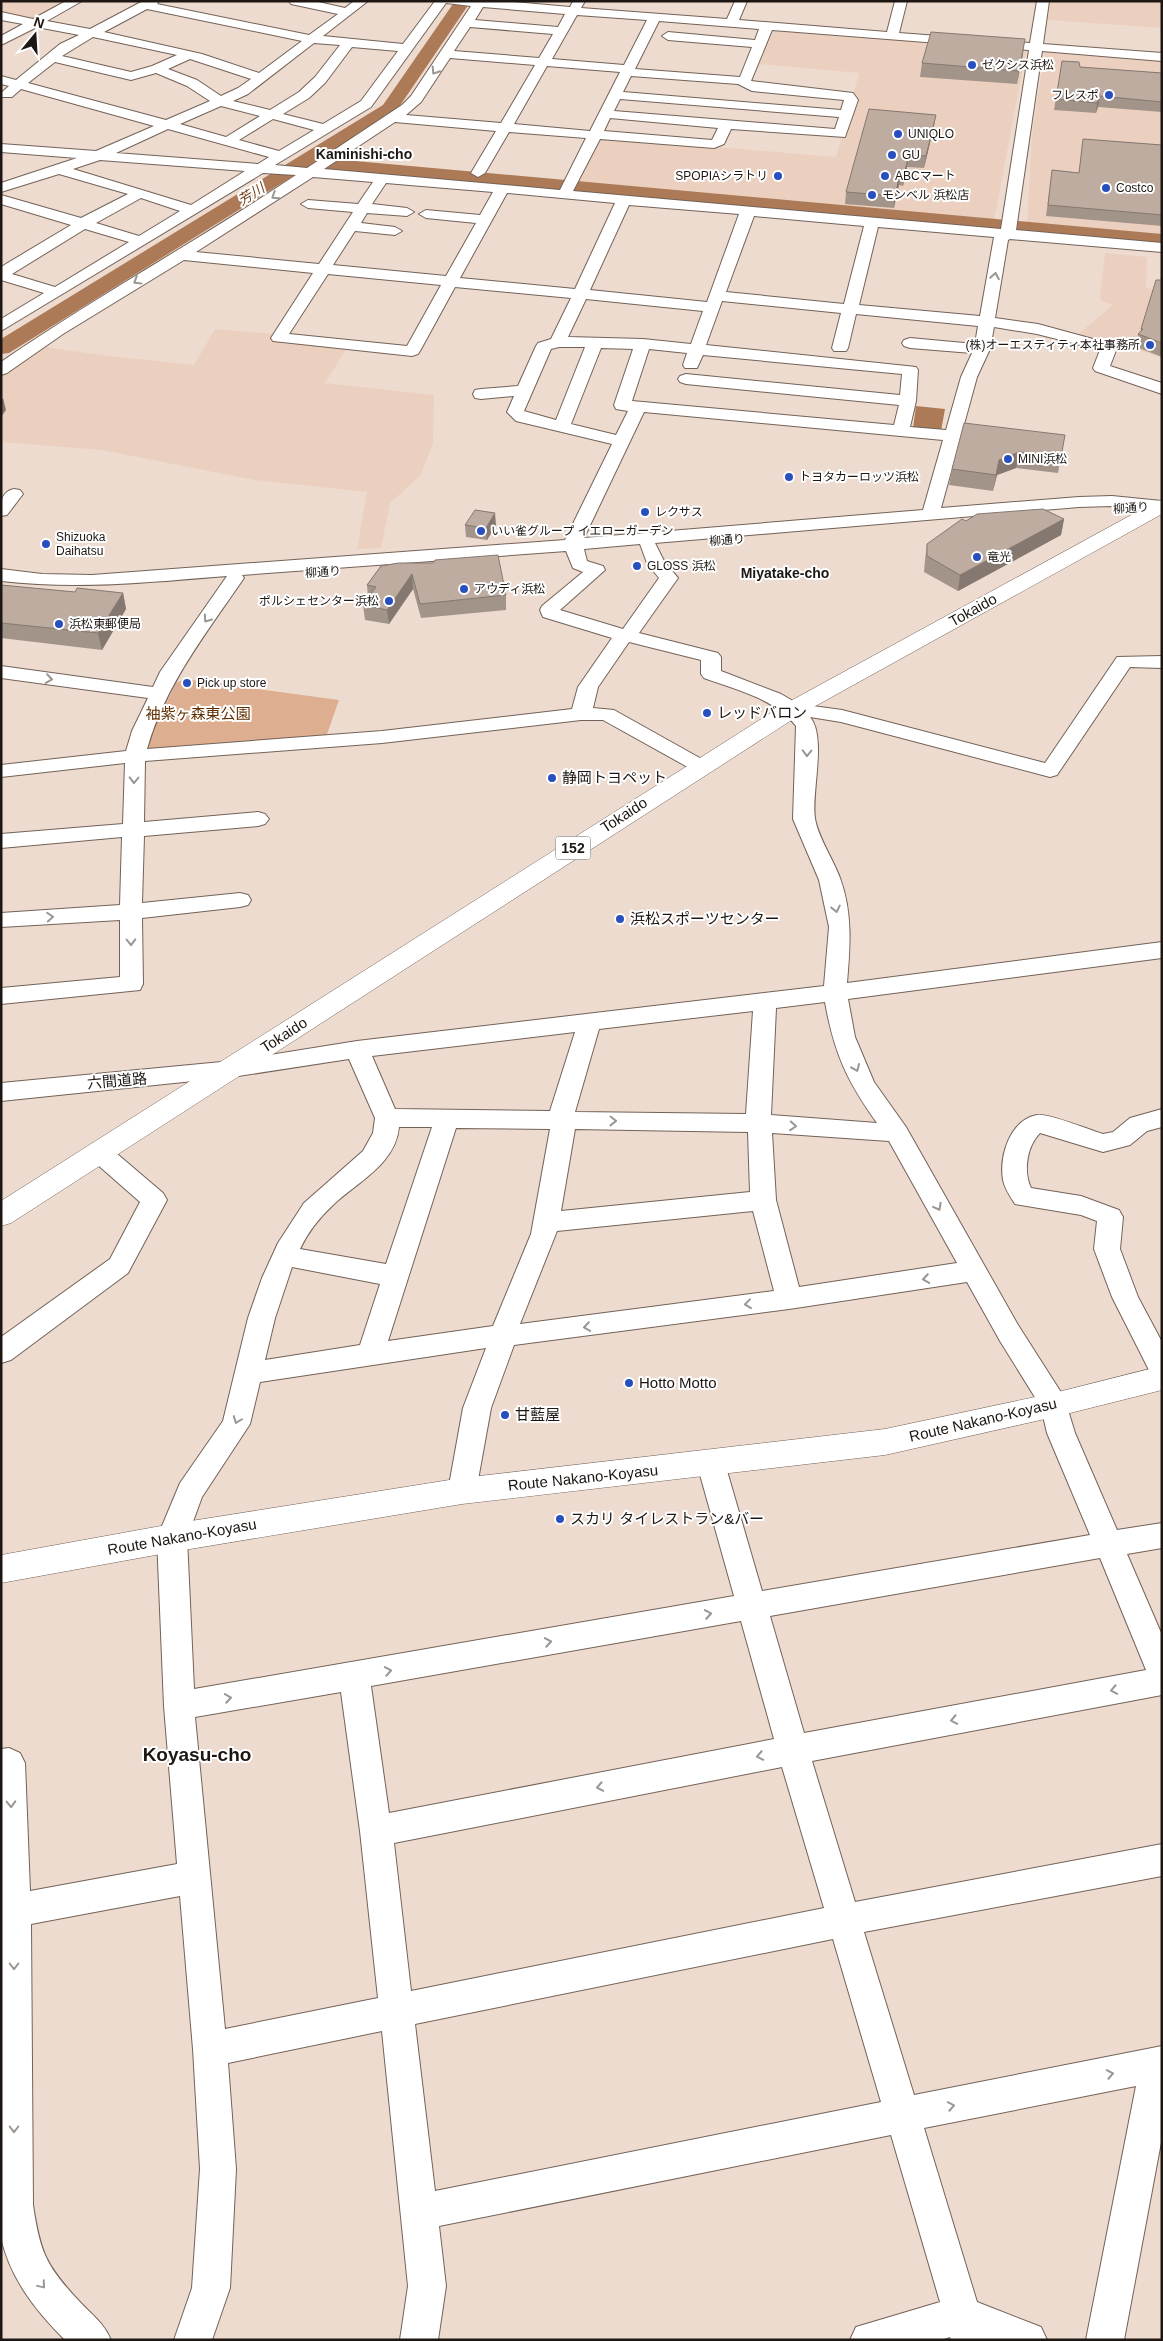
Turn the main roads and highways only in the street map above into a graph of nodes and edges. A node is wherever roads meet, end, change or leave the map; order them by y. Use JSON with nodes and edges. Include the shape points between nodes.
{"nodes":[{"id":1,"x":1161,"y":506,"type":"edge"},
{"id":2,"x":1,"y":1215,"type":"edge"},
{"id":3,"x":1162,"y":1378,"type":"edge"},
{"id":4,"x":1,"y":1569,"type":"edge"}],
"edges":[{"from":1,"to":2,"type":"main road","name":"Tokaido","number":"152","via":[[793,709]]},
{"from":3,"to":4,"type":"main road","name":"Route Nakano-Koyasu","via":[[885,1442],[462,1491]]}]}
